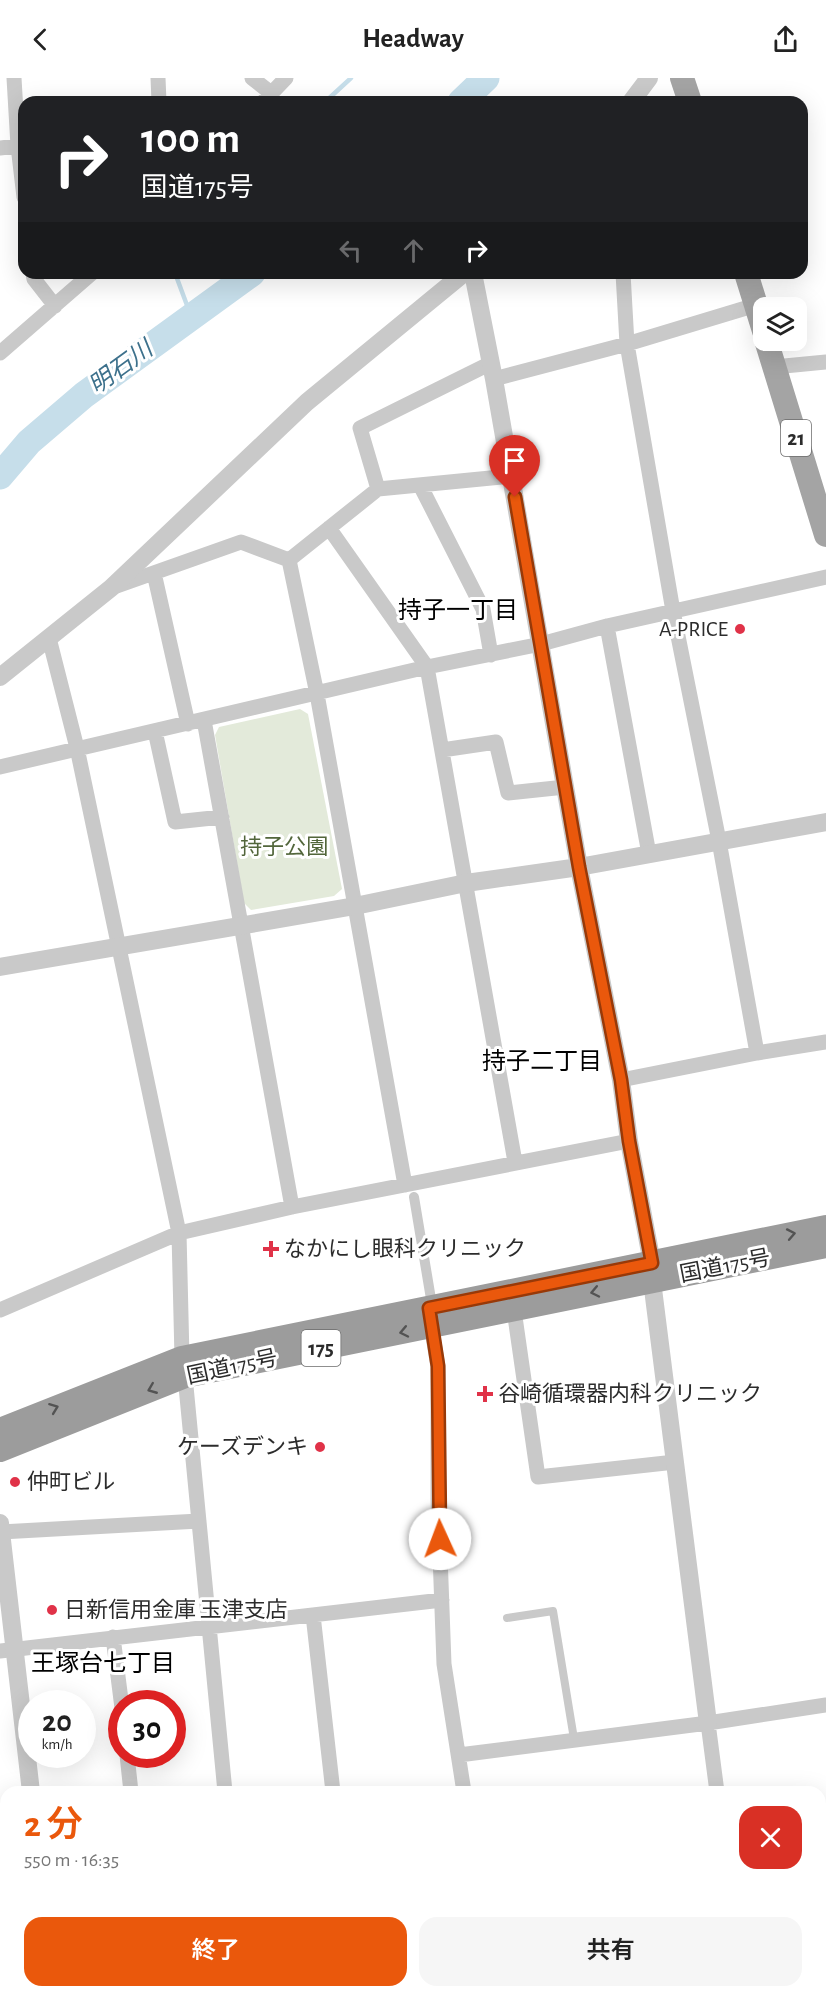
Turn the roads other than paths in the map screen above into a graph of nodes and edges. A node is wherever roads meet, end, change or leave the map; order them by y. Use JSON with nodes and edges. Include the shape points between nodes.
{"nodes":[{"id":1,"x":14,"y":78,"type":"edge"},
{"id":2,"x":158,"y":78,"type":"edge"},
{"id":3,"x":252,"y":78,"type":"edge"},
{"id":4,"x":286,"y":78,"type":"edge"},
{"id":5,"x":650,"y":78,"type":"edge"},
{"id":6,"x":682,"y":78,"type":"edge"},
{"id":7,"x":159,"y":96,"type":"edge"},
{"id":8,"x":266,"y":96,"type":"edge"},
{"id":9,"x":269,"y":96,"type":"edge"},
{"id":10,"x":636,"y":96,"type":"edge"},
{"id":11,"x":688,"y":96,"type":"edge"},
{"id":12,"x":18,"y":117,"type":"edge"},
{"id":13,"x":18,"y":146,"type":"edge"},
{"id":14,"x":0,"y":148,"type":"edge"},
{"id":15,"x":34,"y":279,"type":"edge"},
{"id":16,"x":85,"y":279,"type":"edge"},
{"id":17,"x":457,"y":279,"type":"edge"},
{"id":18,"x":474,"y":279,"type":"edge"},
{"id":19,"x":623,"y":279,"type":"edge"},
{"id":20,"x":748,"y":279,"type":"edge"},
{"id":21,"x":754,"y":297,"type":"edge"},
{"id":22,"x":56,"y":306,"type":"junction"},
{"id":23,"x":753,"y":306,"type":"edge"},
{"id":24,"x":627,"y":344,"type":"junction"},
{"id":25,"x":769,"y":351,"type":"edge"},
{"id":26,"x":0,"y":353,"type":"edge"},
{"id":27,"x":826,"y":362,"type":"edge"},
{"id":28,"x":774,"y":368,"type":"junction"},
{"id":29,"x":492,"y":371,"type":"junction"},
{"id":30,"x":511,"y":476,"type":"junction"},
{"id":31,"x":420,"y":485,"type":"junction"},
{"id":32,"x":378,"y":489,"type":"junction"},
{"id":33,"x":329,"y":528,"type":"junction"},
{"id":34,"x":826,"y":535,"type":"edge"},
{"id":35,"x":289,"y":560,"type":"junction"},
{"id":36,"x":154,"y":573,"type":"junction"},
{"id":37,"x":826,"y":578,"type":"edge"},
{"id":38,"x":111,"y":588,"type":"junction"},
{"id":39,"x":673,"y":611,"type":"junction"},
{"id":40,"x":608,"y":626,"type":"junction"},
{"id":41,"x":49,"y":638,"type":"junction"},
{"id":42,"x":541,"y":644,"type":"junction"},
{"id":43,"x":490,"y":655,"type":"junction"},
{"id":44,"x":427,"y":668,"type":"junction"},
{"id":45,"x":0,"y":677,"type":"edge"},
{"id":46,"x":317,"y":694,"type":"junction"},
{"id":47,"x":204,"y":720,"type":"junction"},
{"id":48,"x":188,"y":723,"type":"junction"},
{"id":49,"x":155,"y":730,"type":"junction"},
{"id":50,"x":77,"y":748,"type":"junction"},
{"id":51,"x":442,"y":750,"type":"junction"},
{"id":52,"x":0,"y":767,"type":"edge"},
{"id":53,"x":565,"y":787,"type":"junction"},
{"id":54,"x":222,"y":817,"type":"junction"},
{"id":55,"x":826,"y":822,"type":"edge"},
{"id":56,"x":719,"y":841,"type":"junction"},
{"id":57,"x":649,"y":854,"type":"junction"},
{"id":58,"x":579,"y":867,"type":"junction"},
{"id":59,"x":465,"y":884,"type":"junction"},
{"id":60,"x":355,"y":906,"type":"junction"},
{"id":61,"x":242,"y":925,"type":"junction"},
{"id":62,"x":118,"y":946,"type":"junction"},
{"id":63,"x":0,"y":968,"type":"edge"},
{"id":64,"x":826,"y":1042,"type":"edge"},
{"id":65,"x":757,"y":1053,"type":"junction"},
{"id":66,"x":621,"y":1080,"type":"junction"},
{"id":67,"x":629,"y":1141,"type":"junction"},
{"id":68,"x":515,"y":1162,"type":"junction"},
{"id":69,"x":409,"y":1191,"type":"junction"},
{"id":70,"x":292,"y":1207,"type":"junction"},
{"id":71,"x":826,"y":1227,"type":"edge"},
{"id":72,"x":178,"y":1233,"type":"junction"},
{"id":73,"x":826,"y":1246,"type":"edge"},
{"id":74,"x":652,"y":1272,"type":"junction"},
{"id":75,"x":512,"y":1300,"type":"junction"},
{"id":76,"x":0,"y":1310,"type":"edge"},
{"id":77,"x":430,"y":1311,"type":"junction"},
{"id":78,"x":184,"y":1367,"type":"junction"},
{"id":79,"x":0,"y":1430,"type":"edge"},
{"id":80,"x":0,"y":1450,"type":"edge"},
{"id":81,"x":675,"y":1461,"type":"junction"},
{"id":82,"x":199,"y":1521,"type":"junction"},
{"id":83,"x":1,"y":1527,"type":"edge"},
{"id":84,"x":442,"y":1600,"type":"junction"},
{"id":85,"x":313,"y":1615,"type":"junction"},
{"id":86,"x":507,"y":1618,"type":"dead end"},
{"id":87,"x":209,"y":1628,"type":"junction"},
{"id":88,"x":113,"y":1637,"type":"junction"},
{"id":89,"x":7,"y":1650,"type":"edge"},
{"id":90,"x":120,"y":1690,"type":"edge"},
{"id":91,"x":826,"y":1705,"type":"edge"},
{"id":92,"x":708,"y":1723,"type":"junction"},
{"id":93,"x":574,"y":1738,"type":"junction"},
{"id":94,"x":459,"y":1755,"type":"junction"},
{"id":95,"x":129,"y":1768,"type":"edge"},
{"id":96,"x":30,"y":1786,"type":"edge"},
{"id":97,"x":131,"y":1786,"type":"edge"},
{"id":98,"x":224,"y":1786,"type":"edge"},
{"id":99,"x":332,"y":1786,"type":"edge"},
{"id":100,"x":463,"y":1786,"type":"edge"},
{"id":101,"x":716,"y":1786,"type":"edge"}],
"edges":[{"from":1,"to":12,"type":"street"},
{"from":2,"to":7,"type":"street"},
{"from":3,"to":8,"type":"street"},
{"from":4,"to":9,"type":"street"},
{"from":5,"to":10,"type":"street"},
{"from":6,"to":11,"type":"main road"},
{"from":13,"to":14,"type":"street"},
{"from":15,"to":22,"type":"street"},
{"from":16,"to":22,"type":"street"},
{"from":17,"to":38,"type":"street","via":[[308,402]]},
{"from":18,"to":29,"type":"street"},
{"from":19,"to":24,"type":"street"},
{"from":20,"to":21,"type":"main road"},
{"from":22,"to":26,"type":"street"},
{"from":23,"to":24,"type":"street"},
{"from":24,"to":29,"type":"street"},
{"from":24,"to":39,"type":"street"},
{"from":25,"to":28,"type":"main road","number":"21"},
{"from":27,"to":28,"type":"street"},
{"from":28,"to":34,"type":"main road","number":"21"},
{"from":29,"to":30,"type":"street"},
{"from":29,"to":32,"type":"street","via":[[360,428]]},
{"from":30,"to":31,"type":"street"},
{"from":30,"to":42,"type":"street"},
{"from":31,"to":32,"type":"street"},
{"from":31,"to":43,"type":"street","via":[[483,609]]},
{"from":32,"to":33,"type":"street"},
{"from":33,"to":35,"type":"street"},
{"from":33,"to":44,"type":"street"},
{"from":35,"to":36,"type":"street","via":[[241,542]]},
{"from":35,"to":46,"type":"street"},
{"from":36,"to":38,"type":"street"},
{"from":36,"to":48,"type":"street"},
{"from":37,"to":39,"type":"street"},
{"from":38,"to":41,"type":"street"},
{"from":39,"to":40,"type":"street"},
{"from":39,"to":56,"type":"street"},
{"from":40,"to":42,"type":"street"},
{"from":40,"to":57,"type":"street"},
{"from":41,"to":45,"type":"street"},
{"from":41,"to":50,"type":"street"},
{"from":42,"to":43,"type":"street"},
{"from":42,"to":53,"type":"street"},
{"from":43,"to":44,"type":"street"},
{"from":44,"to":46,"type":"street"},
{"from":44,"to":51,"type":"street"},
{"from":46,"to":47,"type":"street"},
{"from":46,"to":60,"type":"street"},
{"from":47,"to":48,"type":"street"},
{"from":47,"to":54,"type":"street"},
{"from":48,"to":49,"type":"street"},
{"from":49,"to":50,"type":"street"},
{"from":49,"to":54,"type":"street","via":[[176,822]]},
{"from":50,"to":52,"type":"street"},
{"from":50,"to":62,"type":"street"},
{"from":51,"to":53,"type":"street","via":[[496,742],[508,793]]},
{"from":51,"to":59,"type":"street"},
{"from":53,"to":58,"type":"street"},
{"from":54,"to":61,"type":"street"},
{"from":55,"to":56,"type":"street"},
{"from":56,"to":57,"type":"street"},
{"from":56,"to":65,"type":"street"},
{"from":57,"to":58,"type":"street"},
{"from":58,"to":59,"type":"street"},
{"from":58,"to":66,"type":"street"},
{"from":59,"to":60,"type":"street"},
{"from":59,"to":68,"type":"street"},
{"from":60,"to":61,"type":"street"},
{"from":60,"to":69,"type":"street"},
{"from":61,"to":62,"type":"street"},
{"from":61,"to":70,"type":"street"},
{"from":62,"to":63,"type":"street"},
{"from":62,"to":72,"type":"street"},
{"from":64,"to":65,"type":"street"},
{"from":65,"to":66,"type":"street"},
{"from":66,"to":67,"type":"street"},
{"from":67,"to":68,"type":"street"},
{"from":67,"to":74,"type":"street"},
{"from":68,"to":69,"type":"street"},
{"from":69,"to":70,"type":"street"},
{"from":69,"to":77,"type":"street"},
{"from":70,"to":72,"type":"street"},
{"from":74,"to":71,"type":"highway","name":"国道175号","number":"175","one_way":true},
{"from":72,"to":76,"type":"street"},
{"from":72,"to":78,"type":"street"},
{"from":73,"to":74,"type":"highway","name":"国道175号","number":"175"},
{"from":74,"to":75,"type":"highway","name":"国道175号","number":"175"},
{"from":74,"to":81,"type":"street"},
{"from":75,"to":77,"type":"highway","name":"国道175号","number":"175"},
{"from":75,"to":81,"type":"street","via":[[538,1477]]},
{"from":77,"to":78,"type":"highway","name":"国道175号","number":"175"},
{"from":77,"to":84,"type":"street","via":[[438,1366]]},
{"from":79,"to":78,"type":"highway","name":"国道175号","number":"175","one_way":true},
{"from":78,"to":80,"type":"highway","name":"国道175号","number":"175","one_way":true},
{"from":78,"to":82,"type":"street"},
{"from":81,"to":92,"type":"street"},
{"from":82,"to":83,"type":"street"},
{"from":82,"to":87,"type":"street"},
{"from":83,"to":89,"type":"street"},
{"from":84,"to":85,"type":"street"},
{"from":84,"to":94,"type":"street","via":[[444,1664]]},
{"from":85,"to":87,"type":"street"},
{"from":85,"to":99,"type":"street"},
{"from":86,"to":93,"type":"lane","via":[[553,1611]]},
{"from":87,"to":88,"type":"street"},
{"from":87,"to":98,"type":"street"},
{"from":88,"to":89,"type":"street"},
{"from":88,"to":90,"type":"street"},
{"from":89,"to":96,"type":"street"},
{"from":91,"to":92,"type":"street"},
{"from":92,"to":93,"type":"street"},
{"from":92,"to":101,"type":"street"},
{"from":93,"to":94,"type":"street"},
{"from":94,"to":100,"type":"street"},
{"from":95,"to":97,"type":"street"}]}
